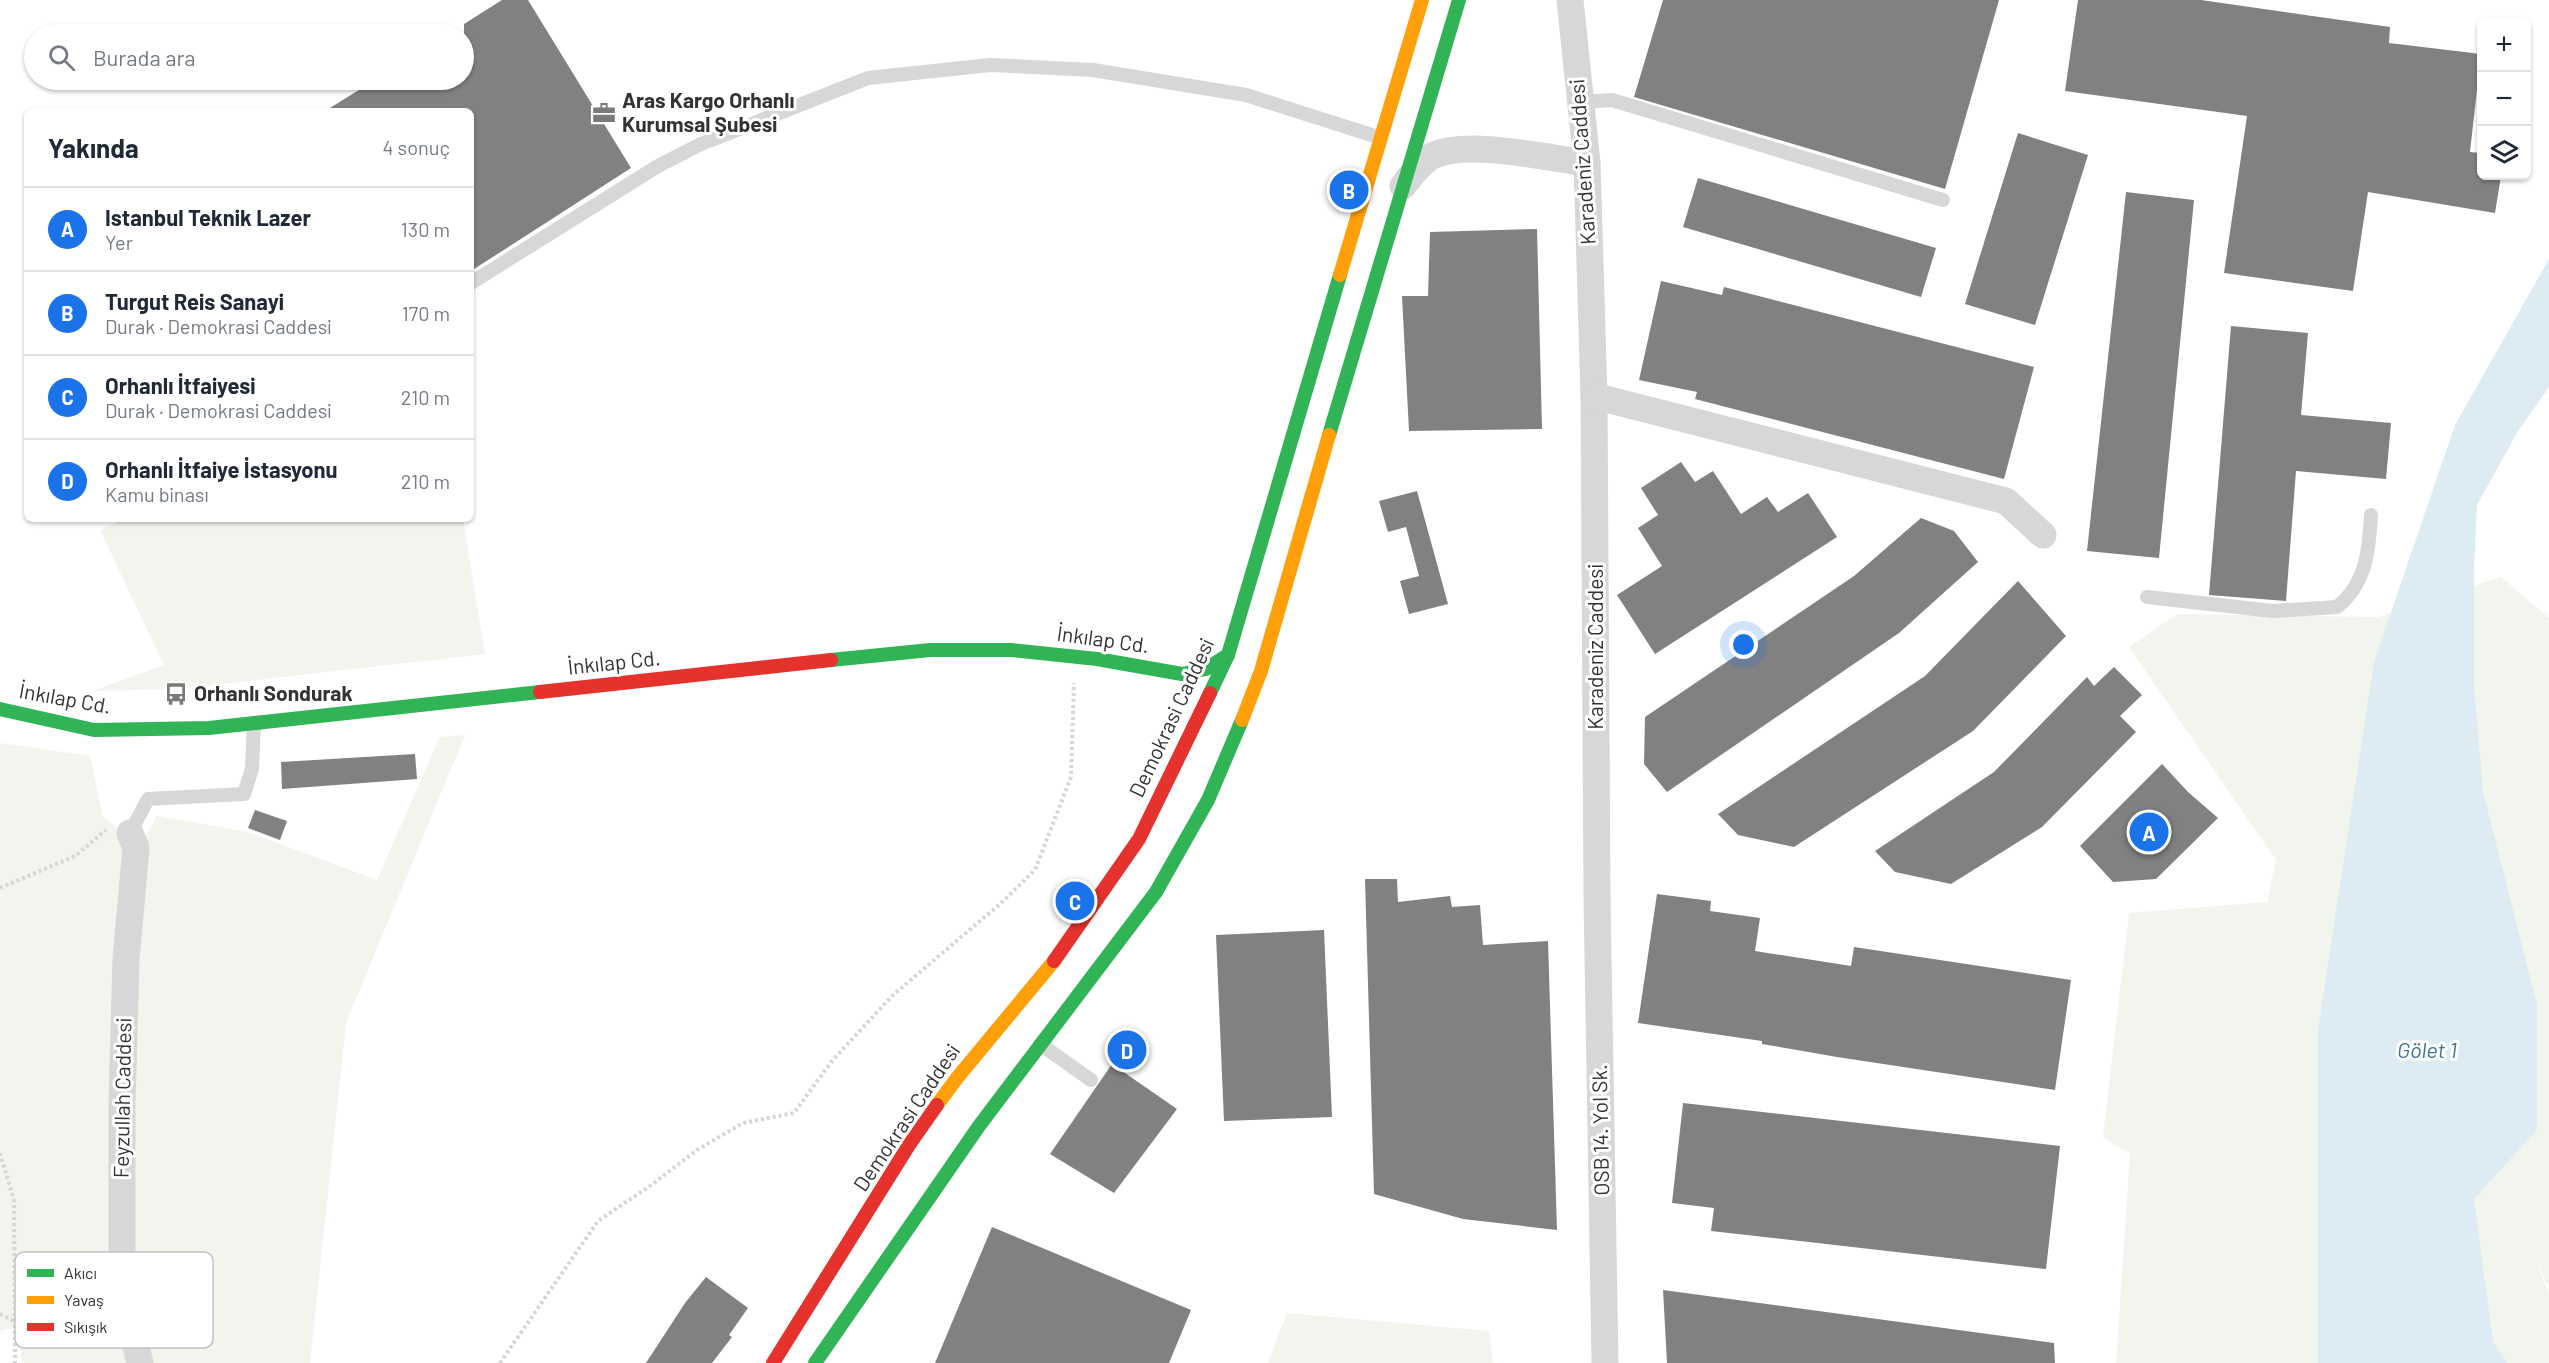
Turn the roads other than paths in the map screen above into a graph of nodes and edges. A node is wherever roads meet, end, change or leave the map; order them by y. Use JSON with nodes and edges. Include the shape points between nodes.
{"nodes":[{"id":1,"x":1422,"y":0,"type":"edge"},
{"id":2,"x":1459,"y":0,"type":"edge"},
{"id":3,"x":1570,"y":0,"type":"edge"},
{"id":4,"x":1581,"y":102,"type":"junction"},
{"id":5,"x":1381,"y":138,"type":"junction"},
{"id":6,"x":1587,"y":163,"type":"junction"},
{"id":7,"x":1402,"y":186,"type":"junction"},
{"id":8,"x":1943,"y":200,"type":"dead end"},
{"id":9,"x":474,"y":281,"type":"edge"},
{"id":10,"x":1594,"y":396,"type":"junction"},
{"id":11,"x":2371,"y":515,"type":"dead end"},
{"id":12,"x":2043,"y":535,"type":"dead end"},
{"id":13,"x":2147,"y":597,"type":"dead end"},
{"id":14,"x":1228,"y":655,"type":"junction"},
{"id":15,"x":1154,"y":668,"type":"junction"},
{"id":16,"x":0,"y":709,"type":"edge"},
{"id":17,"x":1215,"y":711,"type":"dead end"},
{"id":18,"x":254,"y":723,"type":"junction"},
{"id":19,"x":1190,"y":736,"type":"junction"},
{"id":20,"x":1218,"y":741,"type":"dead end"},
{"id":21,"x":1227,"y":758,"type":"junction"},
{"id":22,"x":119,"y":830,"type":"joint"},
{"id":23,"x":1597,"y":897,"type":"joint"},
{"id":24,"x":1040,"y":1044,"type":"junction"},
{"id":25,"x":1020,"y":1046,"type":"dead end"},
{"id":26,"x":999,"y":1048,"type":"dead end"},
{"id":27,"x":979,"y":1050,"type":"junction"},
{"id":28,"x":1091,"y":1080,"type":"dead end"},
{"id":29,"x":122,"y":1252,"type":"edge"},
{"id":30,"x":136,"y":1348,"type":"edge"},
{"id":31,"x":140,"y":1363,"type":"edge"},
{"id":32,"x":773,"y":1363,"type":"edge"},
{"id":33,"x":815,"y":1363,"type":"edge"},
{"id":34,"x":1605,"y":1363,"type":"edge"}],
"edges":[{"from":1,"to":5,"type":"main road","name":"Demokrasi Caddesi"},
{"from":2,"to":7,"type":"main road"},
{"from":3,"to":4,"type":"street","name":"Karadeniz Caddesi"},
{"from":4,"to":6,"type":"street","name":"Karadeniz Caddesi"},
{"from":4,"to":8,"type":"lane","via":[[1612,100]]},
{"from":5,"to":9,"type":"lane","via":[[1246,95],[1094,70],[990,65],[868,78],[658,166]]},
{"from":5,"to":14,"type":"main road","name":"Demokrasi Caddesi"},
{"from":6,"to":7,"type":"street","via":[[1476,148],[1454,150],[1432,156]]},
{"from":6,"to":10,"type":"street","name":"Karadeniz Caddesi"},
{"from":7,"to":21,"type":"main road","via":[[1261,670]]},
{"from":10,"to":12,"type":"street","via":[[2006,501]]},
{"from":10,"to":23,"type":"street","name":"Karadeniz Caddesi"},
{"from":11,"to":13,"type":"lane","via":[[2363,574],[2356,589],[2337,608],[2273,611]]},
{"from":14,"to":15,"type":"main road","name":"İnkılap Cd.","via":[[1214,667],[1198,673]]},
{"from":14,"to":17,"type":"main road"},
{"from":14,"to":19,"type":"main road","name":"Demokrasi Caddesi"},
{"from":15,"to":18,"type":"main road","name":"İnkılap Cd.","via":[[1018,650],[940,650]]},
{"from":15,"to":19,"type":"main road","via":[[1175,677],[1189,693],[1193,718]]},
{"from":16,"to":18,"type":"main road","name":"İnkılap Cd.","via":[[94,730],[209,728]]},
{"from":18,"to":22,"type":"lane","via":[[252,769],[243,794],[148,799]]},
{"from":19,"to":27,"type":"main road","name":"Demokrasi Caddesi","via":[[1139,839],[1082,924]]},
{"from":20,"to":21,"type":"main road"},
{"from":21,"to":24,"type":"main road","via":[[1171,867],[1136,920]]},
{"from":22,"to":29,"type":"street","name":"Feyzullah Caddesi","via":[[136,848],[126,959]]},
{"from":23,"to":34,"type":"street","name":"OSB 14. Yol Sk."},
{"from":24,"to":25,"type":"main road"},
{"from":24,"to":28,"type":"lane"},
{"from":24,"to":33,"type":"main road"},
{"from":26,"to":27,"type":"main road"},
{"from":27,"to":32,"type":"main road","name":"Demokrasi Caddesi","via":[[909,1145]]},
{"from":30,"to":31,"type":"street","name":"Feyzullah Caddesi"}]}
